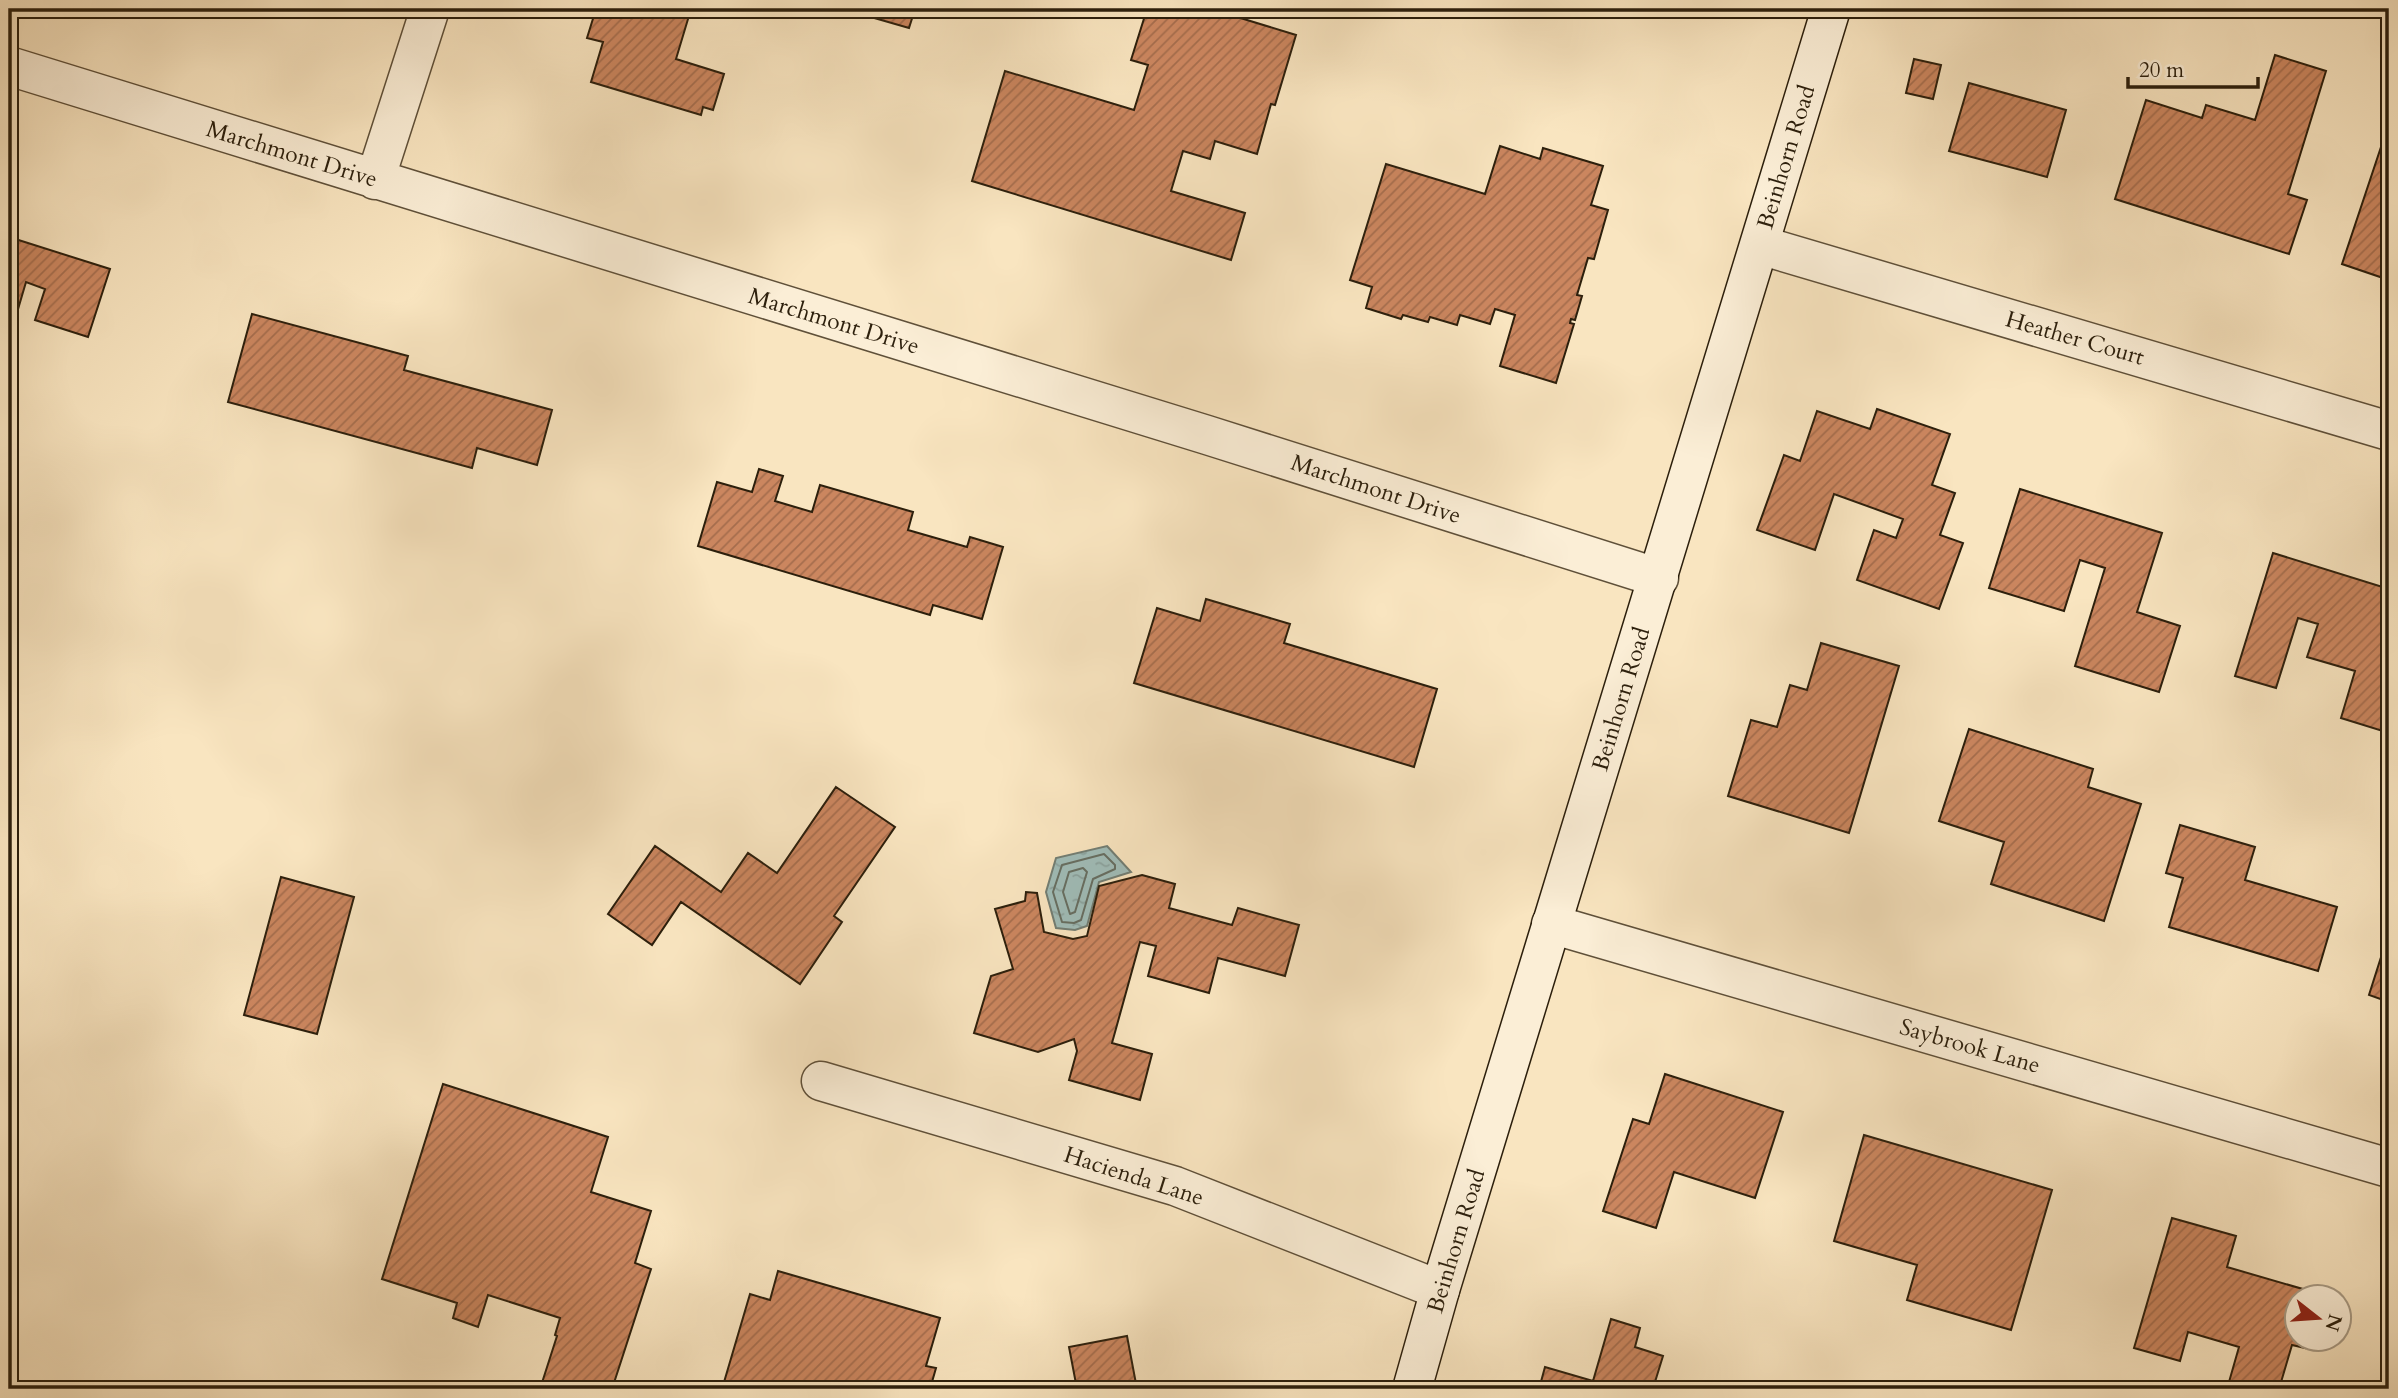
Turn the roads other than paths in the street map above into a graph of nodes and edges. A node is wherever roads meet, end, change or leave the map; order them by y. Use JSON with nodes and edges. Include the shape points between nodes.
{"nodes":[{"id":1,"x":430,"y":9,"type":"edge"},
{"id":2,"x":1831,"y":9,"type":"edge"},
{"id":3,"x":9,"y":66,"type":"edge"},
{"id":4,"x":375,"y":180,"type":"junction"},
{"id":5,"x":1760,"y":245,"type":"junction"},
{"id":6,"x":2389,"y":431,"type":"edge"},
{"id":7,"x":1659,"y":578,"type":"junction"},
{"id":8,"x":1551,"y":924,"type":"junction"},
{"id":9,"x":821,"y":1081,"type":"dead end"},
{"id":10,"x":2389,"y":1168,"type":"edge"},
{"id":11,"x":1440,"y":1290,"type":"junction"},
{"id":12,"x":1412,"y":1389,"type":"edge"}],
"edges":[{"from":1,"to":4,"type":"street"},
{"from":2,"to":5,"type":"street","name":"Beinhorn Road"},
{"from":3,"to":4,"type":"street","name":"Marchmont Drive"},
{"from":4,"to":7,"type":"street","name":"Marchmont Drive"},
{"from":5,"to":6,"type":"street","name":"Heather Court"},
{"from":5,"to":7,"type":"street","name":"Beinhorn Road"},
{"from":7,"to":8,"type":"street","name":"Beinhorn Road"},
{"from":8,"to":10,"type":"street","name":"Saybrook Lane"},
{"from":8,"to":11,"type":"street","name":"Beinhorn Road"},
{"from":9,"to":11,"type":"street","name":"Hacienda Lane","via":[[1175,1186]]},
{"from":11,"to":12,"type":"street","name":"Beinhorn Road"}]}
